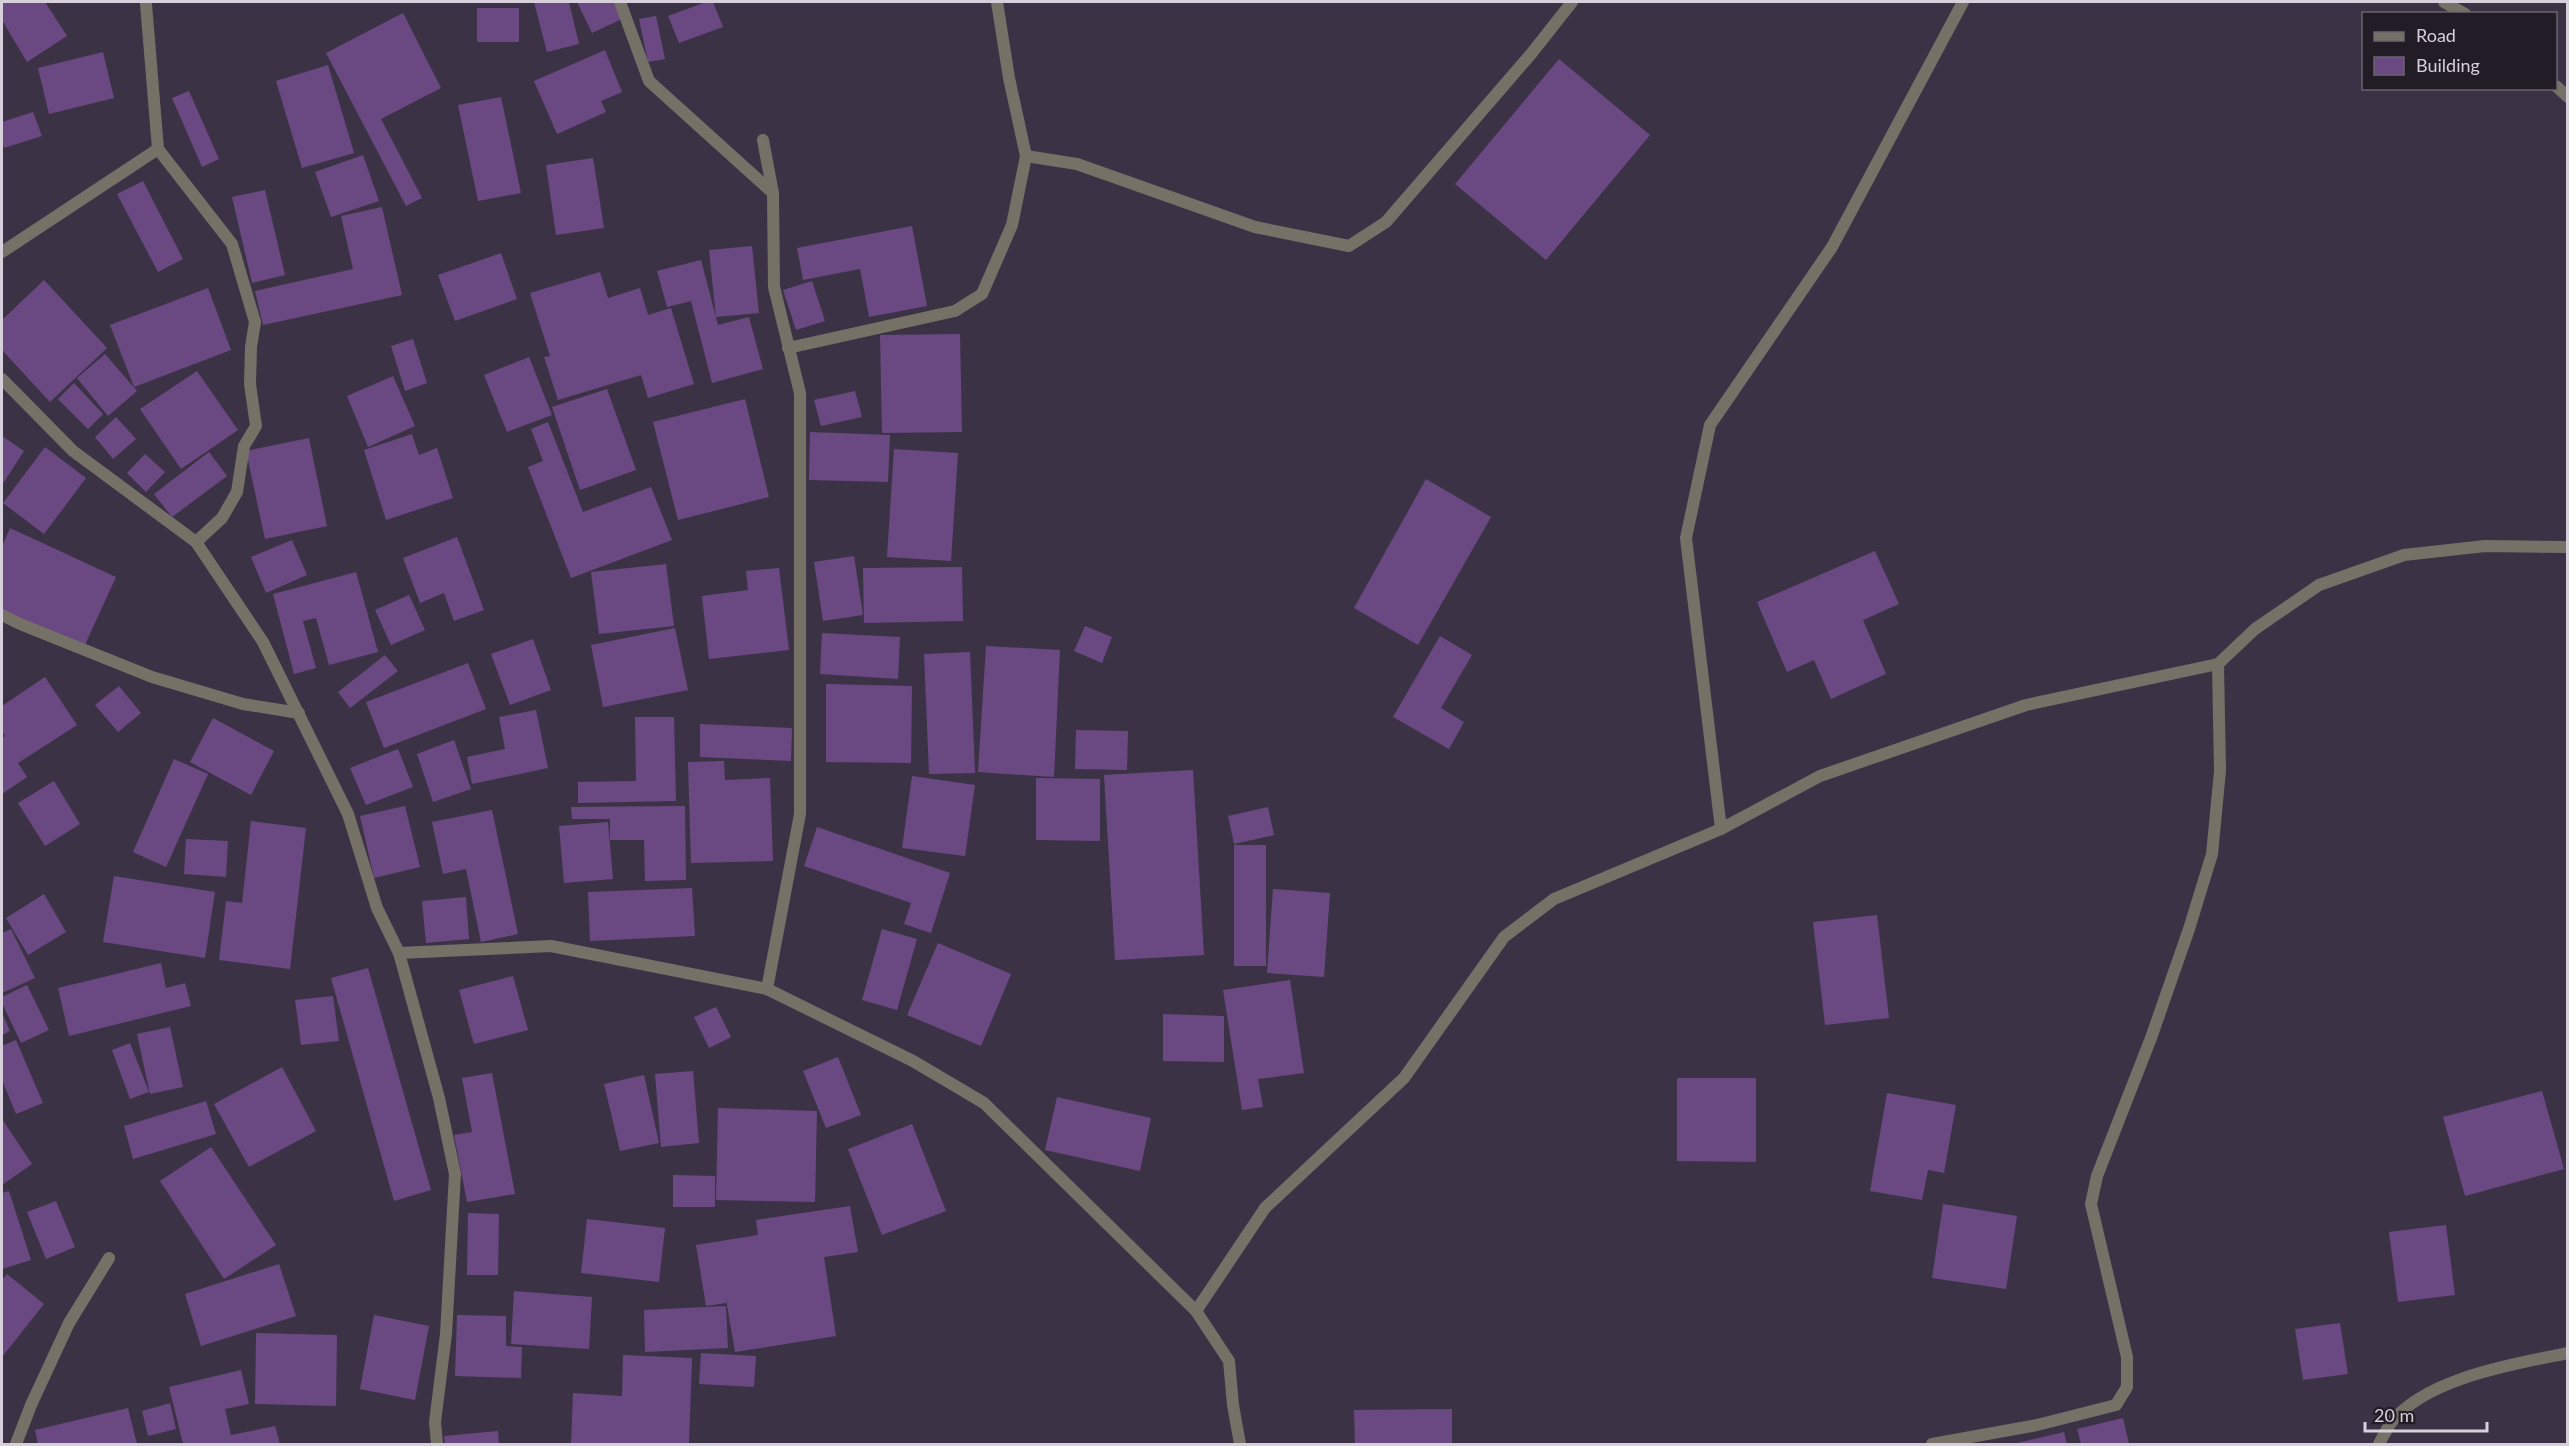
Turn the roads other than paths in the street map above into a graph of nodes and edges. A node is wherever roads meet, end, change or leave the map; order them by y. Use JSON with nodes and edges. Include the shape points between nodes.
{"nodes":[{"id":1,"x":620,"y":2,"type":"edge"},
{"id":2,"x":998,"y":2,"type":"edge"},
{"id":3,"x":1572,"y":2,"type":"edge"},
{"id":4,"x":1963,"y":2,"type":"edge"},
{"id":5,"x":2444,"y":2,"type":"edge"},
{"id":6,"x":146,"y":4,"type":"dead end"},
{"id":7,"x":2462,"y":12,"type":"edge"},
{"id":8,"x":764,"y":140,"type":"dead end"},
{"id":9,"x":158,"y":150,"type":"junction"},
{"id":10,"x":1026,"y":156,"type":"junction"},
{"id":11,"x":773,"y":193,"type":"junction"},
{"id":12,"x":2,"y":252,"type":"edge"},
{"id":13,"x":788,"y":348,"type":"junction"},
{"id":14,"x":2,"y":379,"type":"edge"},
{"id":15,"x":196,"y":542,"type":"junction"},
{"id":16,"x":2568,"y":547,"type":"edge"},
{"id":17,"x":2,"y":615,"type":"edge"},
{"id":18,"x":2218,"y":664,"type":"junction"},
{"id":19,"x":299,"y":713,"type":"junction"},
{"id":20,"x":1721,"y":829,"type":"junction"},
{"id":21,"x":399,"y":953,"type":"junction"},
{"id":22,"x":766,"y":989,"type":"junction"},
{"id":23,"x":109,"y":1258,"type":"dead end"},
{"id":24,"x":1196,"y":1311,"type":"junction"},
{"id":25,"x":2568,"y":1353,"type":"edge"},
{"id":26,"x":16,"y":1444,"type":"edge"},
{"id":27,"x":437,"y":1444,"type":"edge"},
{"id":28,"x":1240,"y":1444,"type":"edge"},
{"id":29,"x":1932,"y":1444,"type":"edge"},
{"id":30,"x":2379,"y":1444,"type":"edge"}],
"edges":[{"from":1,"to":11,"type":"street","via":[[649,81]]},
{"from":2,"to":10,"type":"street"},
{"from":3,"to":10,"type":"street","via":[[1386,222],[1349,246],[1255,227],[1077,164]]},
{"from":4,"to":20,"type":"street","via":[[1832,247],[1710,425],[1686,538]]},
{"from":5,"to":7,"type":"street"},
{"from":6,"to":9,"type":"street"},
{"from":8,"to":11,"type":"street"},
{"from":9,"to":12,"type":"street"},
{"from":9,"to":15,"type":"street","via":[[232,244],[255,322],[250,384],[256,426],[243,446],[237,492],[222,518]]},
{"from":10,"to":13,"type":"street","via":[[1012,225],[982,294],[955,311]]},
{"from":11,"to":13,"type":"street","via":[[774,287]]},
{"from":13,"to":22,"type":"street","via":[[800,393],[800,814]]},
{"from":14,"to":15,"type":"street","via":[[73,451]]},
{"from":15,"to":19,"type":"street","via":[[263,642]]},
{"from":16,"to":18,"type":"street","via":[[2485,546],[2404,555],[2319,585],[2255,629]]},
{"from":17,"to":19,"type":"street","via":[[152,677],[243,704]]},
{"from":18,"to":20,"type":"street","via":[[2026,705],[1820,776]]},
{"from":18,"to":29,"type":"street","via":[[2220,771],[2212,854],[2151,1038],[2097,1176],[2091,1204],[2127,1357],[2127,1387],[2116,1405],[2037,1425]]},
{"from":19,"to":21,"type":"street","via":[[348,814],[377,908]]},
{"from":20,"to":24,"type":"street","via":[[1554,899],[1504,937],[1404,1078],[1265,1208]]},
{"from":21,"to":22,"type":"street","via":[[551,946]]},
{"from":21,"to":27,"type":"street","via":[[440,1098],[455,1174],[446,1334],[435,1422]]},
{"from":22,"to":24,"type":"street","via":[[913,1061],[984,1103]]},
{"from":23,"to":26,"type":"street","via":[[69,1323]]},
{"from":24,"to":28,"type":"street","via":[[1229,1361]]},
{"from":25,"to":30,"type":"street","via":[[2485,1371],[2424,1395],[2391,1423]]}]}
